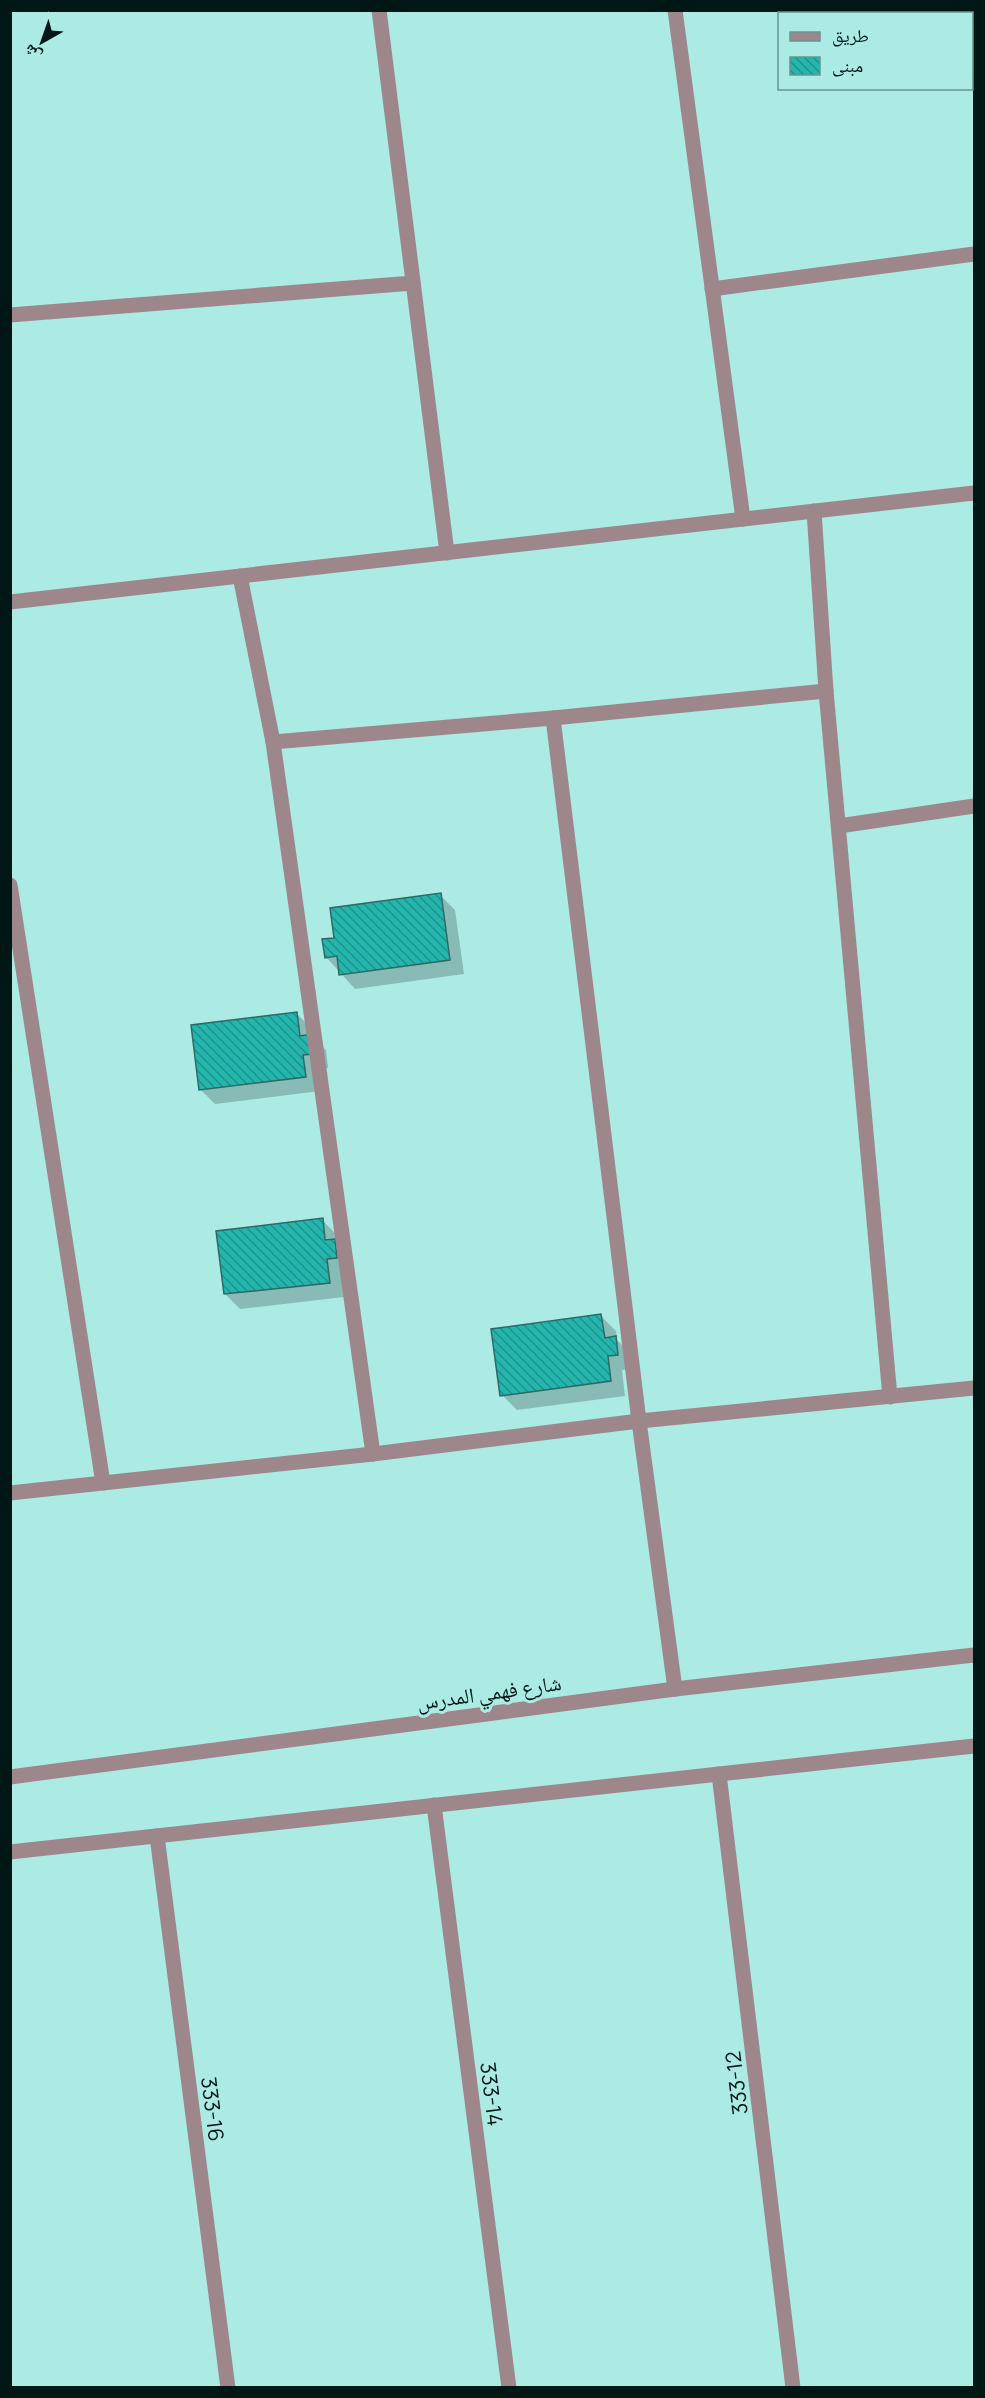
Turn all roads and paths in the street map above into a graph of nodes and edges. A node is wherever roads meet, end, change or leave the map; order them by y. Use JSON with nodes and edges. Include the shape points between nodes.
{"nodes":[{"id":1,"x":380,"y":10,"type":"edge"},
{"id":2,"x":675,"y":10,"type":"edge"},
{"id":3,"x":975,"y":254,"type":"edge"},
{"id":4,"x":413,"y":283,"type":"junction"},
{"id":5,"x":712,"y":289,"type":"junction"},
{"id":6,"x":10,"y":315,"type":"edge"},
{"id":7,"x":975,"y":493,"type":"edge"},
{"id":8,"x":814,"y":511,"type":"junction"},
{"id":9,"x":743,"y":519,"type":"junction"},
{"id":10,"x":447,"y":553,"type":"junction"},
{"id":11,"x":240,"y":576,"type":"junction"},
{"id":12,"x":10,"y":602,"type":"edge"},
{"id":13,"x":826,"y":691,"type":"junction"},
{"id":14,"x":553,"y":718,"type":"junction"},
{"id":15,"x":273,"y":742,"type":"junction"},
{"id":16,"x":975,"y":806,"type":"edge"},
{"id":17,"x":839,"y":826,"type":"junction"},
{"id":18,"x":10,"y":885,"type":"edge"},
{"id":19,"x":975,"y":1388,"type":"edge"},
{"id":20,"x":890,"y":1397,"type":"junction"},
{"id":21,"x":639,"y":1421,"type":"junction"},
{"id":22,"x":373,"y":1454,"type":"junction"},
{"id":23,"x":103,"y":1483,"type":"junction"},
{"id":24,"x":10,"y":1493,"type":"edge"},
{"id":25,"x":975,"y":1655,"type":"edge"},
{"id":26,"x":675,"y":1689,"type":"junction"},
{"id":27,"x":975,"y":1746,"type":"edge"},
{"id":28,"x":719,"y":1774,"type":"junction"},
{"id":29,"x":10,"y":1777,"type":"edge"},
{"id":30,"x":434,"y":1805,"type":"junction"},
{"id":31,"x":157,"y":1836,"type":"junction"},
{"id":32,"x":10,"y":1852,"type":"edge"},
{"id":33,"x":228,"y":2388,"type":"edge"},
{"id":34,"x":509,"y":2388,"type":"edge"},
{"id":35,"x":793,"y":2388,"type":"edge"}],
"edges":[{"from":1,"to":4,"type":"street"},
{"from":2,"to":5,"type":"street"},
{"from":3,"to":5,"type":"street"},
{"from":4,"to":6,"type":"street"},
{"from":4,"to":10,"type":"street"},
{"from":5,"to":9,"type":"street"},
{"from":7,"to":8,"type":"street"},
{"from":8,"to":9,"type":"street"},
{"from":8,"to":13,"type":"street"},
{"from":9,"to":10,"type":"street"},
{"from":10,"to":11,"type":"street"},
{"from":11,"to":12,"type":"street"},
{"from":11,"to":15,"type":"street"},
{"from":13,"to":14,"type":"street"},
{"from":13,"to":17,"type":"street"},
{"from":14,"to":15,"type":"street"},
{"from":14,"to":21,"type":"street"},
{"from":15,"to":22,"type":"street"},
{"from":16,"to":17,"type":"street"},
{"from":17,"to":20,"type":"street"},
{"from":18,"to":23,"type":"street"},
{"from":19,"to":20,"type":"street"},
{"from":20,"to":21,"type":"street"},
{"from":21,"to":22,"type":"street"},
{"from":21,"to":26,"type":"street"},
{"from":22,"to":23,"type":"street"},
{"from":23,"to":24,"type":"street"},
{"from":25,"to":26,"type":"street","name":"شارع فهمي المدرس"},
{"from":26,"to":29,"type":"street","name":"شارع فهمي المدرس"},
{"from":27,"to":28,"type":"street"},
{"from":28,"to":30,"type":"street"},
{"from":28,"to":35,"type":"street","name":"333-12"},
{"from":30,"to":31,"type":"street"},
{"from":30,"to":34,"type":"street","name":"333-14"},
{"from":31,"to":32,"type":"street"},
{"from":31,"to":33,"type":"street","name":"333-16"}]}
